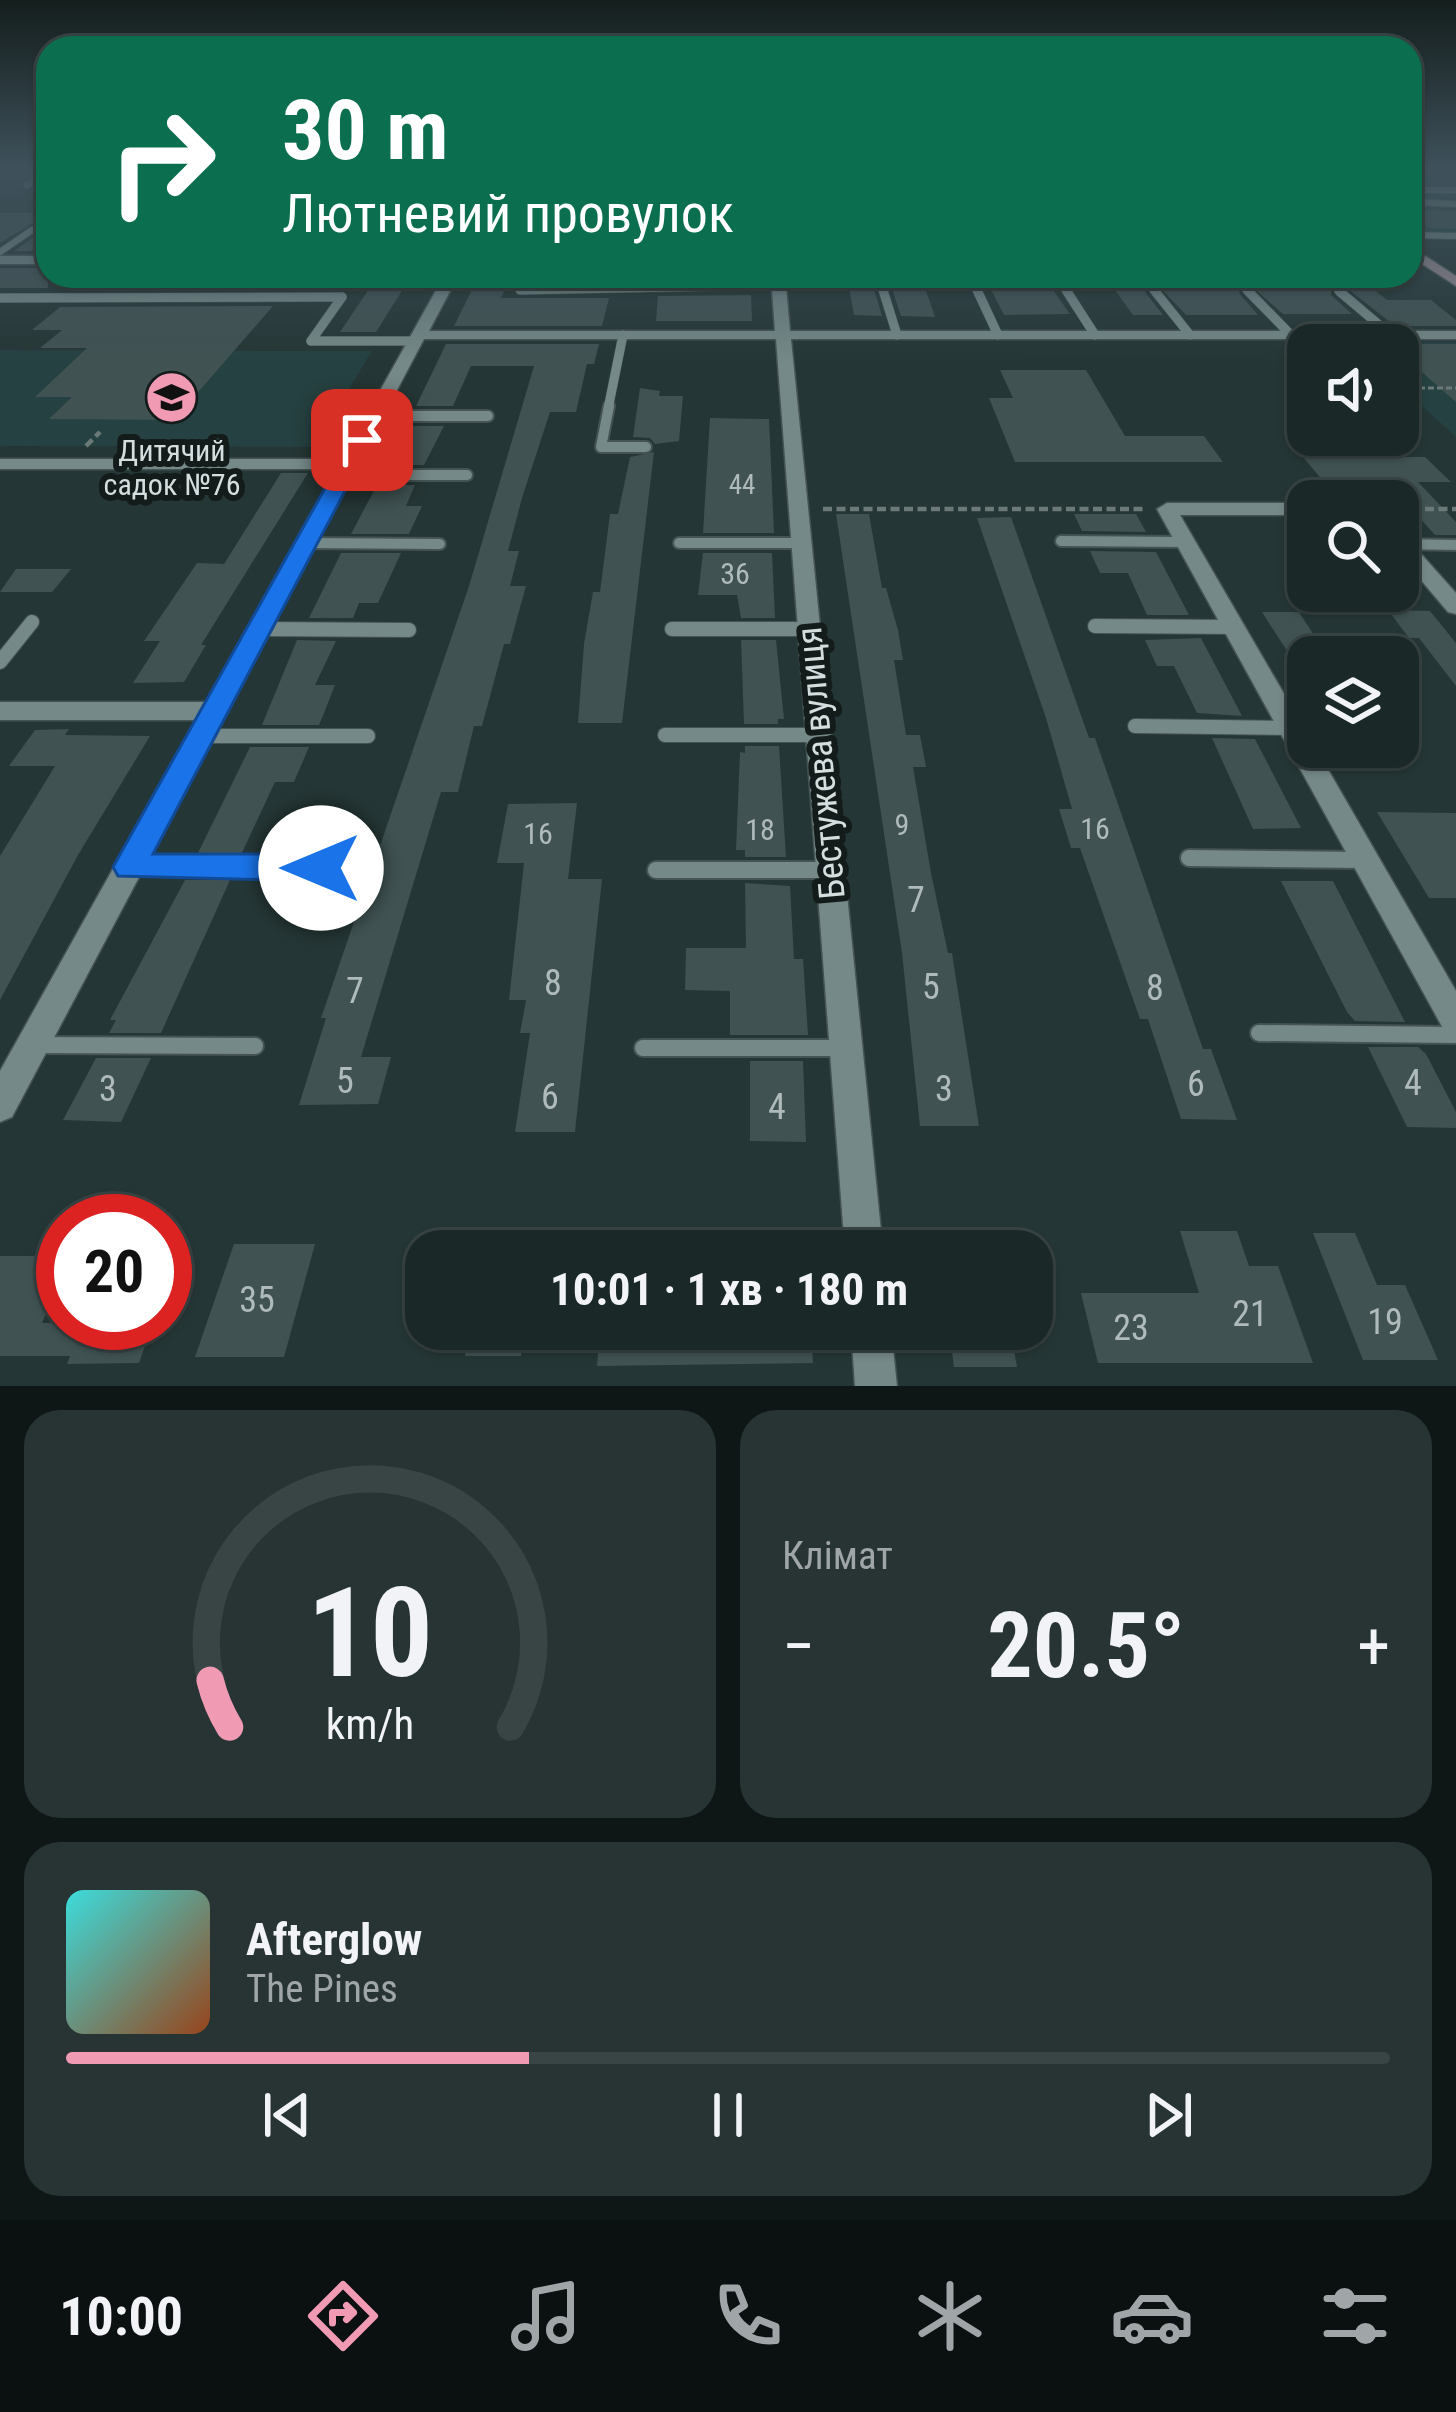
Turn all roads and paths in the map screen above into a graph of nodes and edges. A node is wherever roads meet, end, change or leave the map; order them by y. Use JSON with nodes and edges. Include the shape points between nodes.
{"nodes":[{"id":1,"x":27,"y":234,"type":"edge"},
{"id":2,"x":1422,"y":235,"type":"edge"},
{"id":3,"x":1456,"y":236,"type":"edge"},
{"id":4,"x":0,"y":256,"type":"edge"},
{"id":5,"x":1422,"y":258,"type":"edge"},
{"id":6,"x":36,"y":259,"type":"edge"},
{"id":7,"x":1456,"y":282,"type":"edge"},
{"id":8,"x":444,"y":288,"type":"edge"},
{"id":9,"x":521,"y":288,"type":"edge"},
{"id":10,"x":577,"y":288,"type":"edge"},
{"id":11,"x":779,"y":288,"type":"edge"},
{"id":12,"x":884,"y":290,"type":"dead end"},
{"id":13,"x":977,"y":290,"type":"dead end"},
{"id":14,"x":1066,"y":290,"type":"dead end"},
{"id":15,"x":1154,"y":290,"type":"dead end"},
{"id":16,"x":1247,"y":290,"type":"dead end"},
{"id":17,"x":1339,"y":290,"type":"dead end"},
{"id":18,"x":0,"y":298,"type":"edge"},
{"id":19,"x":1378,"y":324,"type":"edge"},
{"id":20,"x":1287,"y":331,"type":"edge"},
{"id":21,"x":622,"y":335,"type":"junction"},
{"id":22,"x":783,"y":335,"type":"junction"},
{"id":23,"x":897,"y":335,"type":"junction"},
{"id":24,"x":998,"y":335,"type":"junction"},
{"id":25,"x":1095,"y":335,"type":"junction"},
{"id":26,"x":1190,"y":335,"type":"junction"},
{"id":27,"x":1287,"y":335,"type":"edge"},
{"id":28,"x":1419,"y":335,"type":"edge"},
{"id":29,"x":1456,"y":335,"type":"edge"},
{"id":30,"x":417,"y":338,"type":"junction"},
{"id":31,"x":1419,"y":388,"type":"dead end"},
{"id":32,"x":1456,"y":388,"type":"edge"},
{"id":33,"x":375,"y":416,"type":"junction"},
{"id":34,"x":488,"y":416,"type":"dead end"},
{"id":35,"x":646,"y":448,"type":"dead end"},
{"id":36,"x":0,"y":464,"type":"edge"},
{"id":37,"x":346,"y":470,"type":"junction"},
{"id":38,"x":466,"y":475,"type":"dead end"},
{"id":39,"x":1456,"y":508,"type":"edge"},
{"id":40,"x":799,"y":509,"type":"junction"},
{"id":41,"x":1167,"y":509,"type":"junction"},
{"id":42,"x":1287,"y":509,"type":"edge"},
{"id":43,"x":1419,"y":509,"type":"edge"},
{"id":44,"x":1061,"y":542,"type":"dead end"},
{"id":45,"x":1186,"y":542,"type":"junction"},
{"id":46,"x":305,"y":543,"type":"junction"},
{"id":47,"x":679,"y":543,"type":"dead end"},
{"id":48,"x":802,"y":543,"type":"junction"},
{"id":49,"x":1419,"y":543,"type":"edge"},
{"id":50,"x":440,"y":544,"type":"dead end"},
{"id":51,"x":1456,"y":544,"type":"edge"},
{"id":52,"x":1419,"y":564,"type":"edge"},
{"id":53,"x":1456,"y":607,"type":"edge"},
{"id":54,"x":32,"y":622,"type":"dead end"},
{"id":55,"x":1094,"y":626,"type":"dead end"},
{"id":56,"x":1234,"y":627,"type":"junction"},
{"id":57,"x":259,"y":629,"type":"junction"},
{"id":58,"x":409,"y":629,"type":"dead end"},
{"id":59,"x":672,"y":629,"type":"dead end"},
{"id":60,"x":809,"y":629,"type":"junction"},
{"id":61,"x":0,"y":662,"type":"edge"},
{"id":62,"x":0,"y":711,"type":"edge"},
{"id":63,"x":214,"y":711,"type":"junction"},
{"id":64,"x":1287,"y":721,"type":"edge"},
{"id":65,"x":1135,"y":726,"type":"dead end"},
{"id":66,"x":1287,"y":728,"type":"edge"},
{"id":67,"x":664,"y":734,"type":"dead end"},
{"id":68,"x":818,"y":735,"type":"junction"},
{"id":69,"x":200,"y":736,"type":"junction"},
{"id":70,"x":368,"y":736,"type":"dead end"},
{"id":71,"x":1314,"y":768,"type":"edge"},
{"id":72,"x":1189,"y":858,"type":"dead end"},
{"id":73,"x":1366,"y":860,"type":"junction"},
{"id":74,"x":130,"y":867,"type":"junction"},
{"id":75,"x":321,"y":868,"type":"dead end"},
{"id":76,"x":656,"y":869,"type":"dead end"},
{"id":77,"x":831,"y":870,"type":"junction"},
{"id":78,"x":1456,"y":1021,"type":"edge"},
{"id":79,"x":1259,"y":1033,"type":"dead end"},
{"id":80,"x":1456,"y":1035,"type":"edge"},
{"id":81,"x":32,"y":1045,"type":"junction"},
{"id":82,"x":255,"y":1046,"type":"dead end"},
{"id":83,"x":643,"y":1048,"type":"dead end"},
{"id":84,"x":846,"y":1048,"type":"junction"},
{"id":85,"x":0,"y":1105,"type":"edge"},
{"id":86,"x":862,"y":1230,"type":"edge"},
{"id":87,"x":873,"y":1350,"type":"edge"},
{"id":88,"x":876,"y":1386,"type":"edge"}],
"edges":[{"from":1,"to":4,"type":"lane"},
{"from":2,"to":3,"type":"lane"},
{"from":4,"to":6,"type":"street"},
{"from":5,"to":7,"type":"main road"},
{"from":8,"to":30,"type":"street"},
{"from":9,"to":10,"type":"lane"},
{"from":11,"to":22,"type":"street","name":"Бестужева вулиця"},
{"from":12,"to":23,"type":"lane"},
{"from":13,"to":24,"type":"lane"},
{"from":14,"to":25,"type":"lane"},
{"from":15,"to":26,"type":"lane"},
{"from":16,"to":20,"type":"lane"},
{"from":17,"to":19,"type":"lane"},
{"from":18,"to":30,"type":"lane","via":[[342,297],[311,341]]},
{"from":21,"to":22,"type":"street"},
{"from":21,"to":30,"type":"street"},
{"from":21,"to":35,"type":"lane","via":[[601,447]]},
{"from":22,"to":23,"type":"street"},
{"from":22,"to":40,"type":"street","name":"Бестужева вулиця"},
{"from":23,"to":24,"type":"street"},
{"from":24,"to":25,"type":"street"},
{"from":25,"to":26,"type":"street"},
{"from":26,"to":27,"type":"street"},
{"from":28,"to":29,"type":"street"},
{"from":30,"to":33,"type":"street"},
{"from":31,"to":32,"type":"path"},
{"from":33,"to":34,"type":"lane"},
{"from":33,"to":37,"type":"street"},
{"from":36,"to":37,"type":"street"},
{"from":37,"to":38,"type":"lane"},
{"from":37,"to":46,"type":"street"},
{"from":39,"to":43,"type":"path"},
{"from":40,"to":41,"type":"path"},
{"from":40,"to":48,"type":"street","name":"Бестужева вулиця"},
{"from":41,"to":42,"type":"street"},
{"from":41,"to":45,"type":"street"},
{"from":44,"to":45,"type":"lane"},
{"from":45,"to":56,"type":"street"},
{"from":46,"to":50,"type":"lane"},
{"from":46,"to":57,"type":"street"},
{"from":47,"to":48,"type":"lane"},
{"from":48,"to":60,"type":"street","name":"Бестужева вулиця"},
{"from":49,"to":51,"type":"lane"},
{"from":52,"to":53,"type":"street"},
{"from":54,"to":61,"type":"lane"},
{"from":55,"to":56,"type":"lane"},
{"from":56,"to":64,"type":"street"},
{"from":57,"to":58,"type":"lane"},
{"from":57,"to":63,"type":"street"},
{"from":59,"to":60,"type":"lane"},
{"from":60,"to":68,"type":"street","name":"Бестужева вулиця"},
{"from":62,"to":63,"type":"street"},
{"from":63,"to":69,"type":"street"},
{"from":65,"to":66,"type":"lane"},
{"from":67,"to":68,"type":"lane"},
{"from":68,"to":77,"type":"street","name":"Бестужева вулиця"},
{"from":69,"to":70,"type":"lane"},
{"from":69,"to":74,"type":"street"},
{"from":71,"to":73,"type":"street"},
{"from":72,"to":73,"type":"lane"},
{"from":73,"to":78,"type":"street"},
{"from":74,"to":75,"type":"lane"},
{"from":74,"to":81,"type":"street"},
{"from":76,"to":77,"type":"lane"},
{"from":77,"to":84,"type":"street","name":"Бестужева вулиця"},
{"from":79,"to":80,"type":"lane"},
{"from":81,"to":82,"type":"lane"},
{"from":81,"to":85,"type":"street"},
{"from":83,"to":84,"type":"lane"},
{"from":84,"to":86,"type":"street","name":"Бестужева вулиця"},
{"from":87,"to":88,"type":"street"}]}
